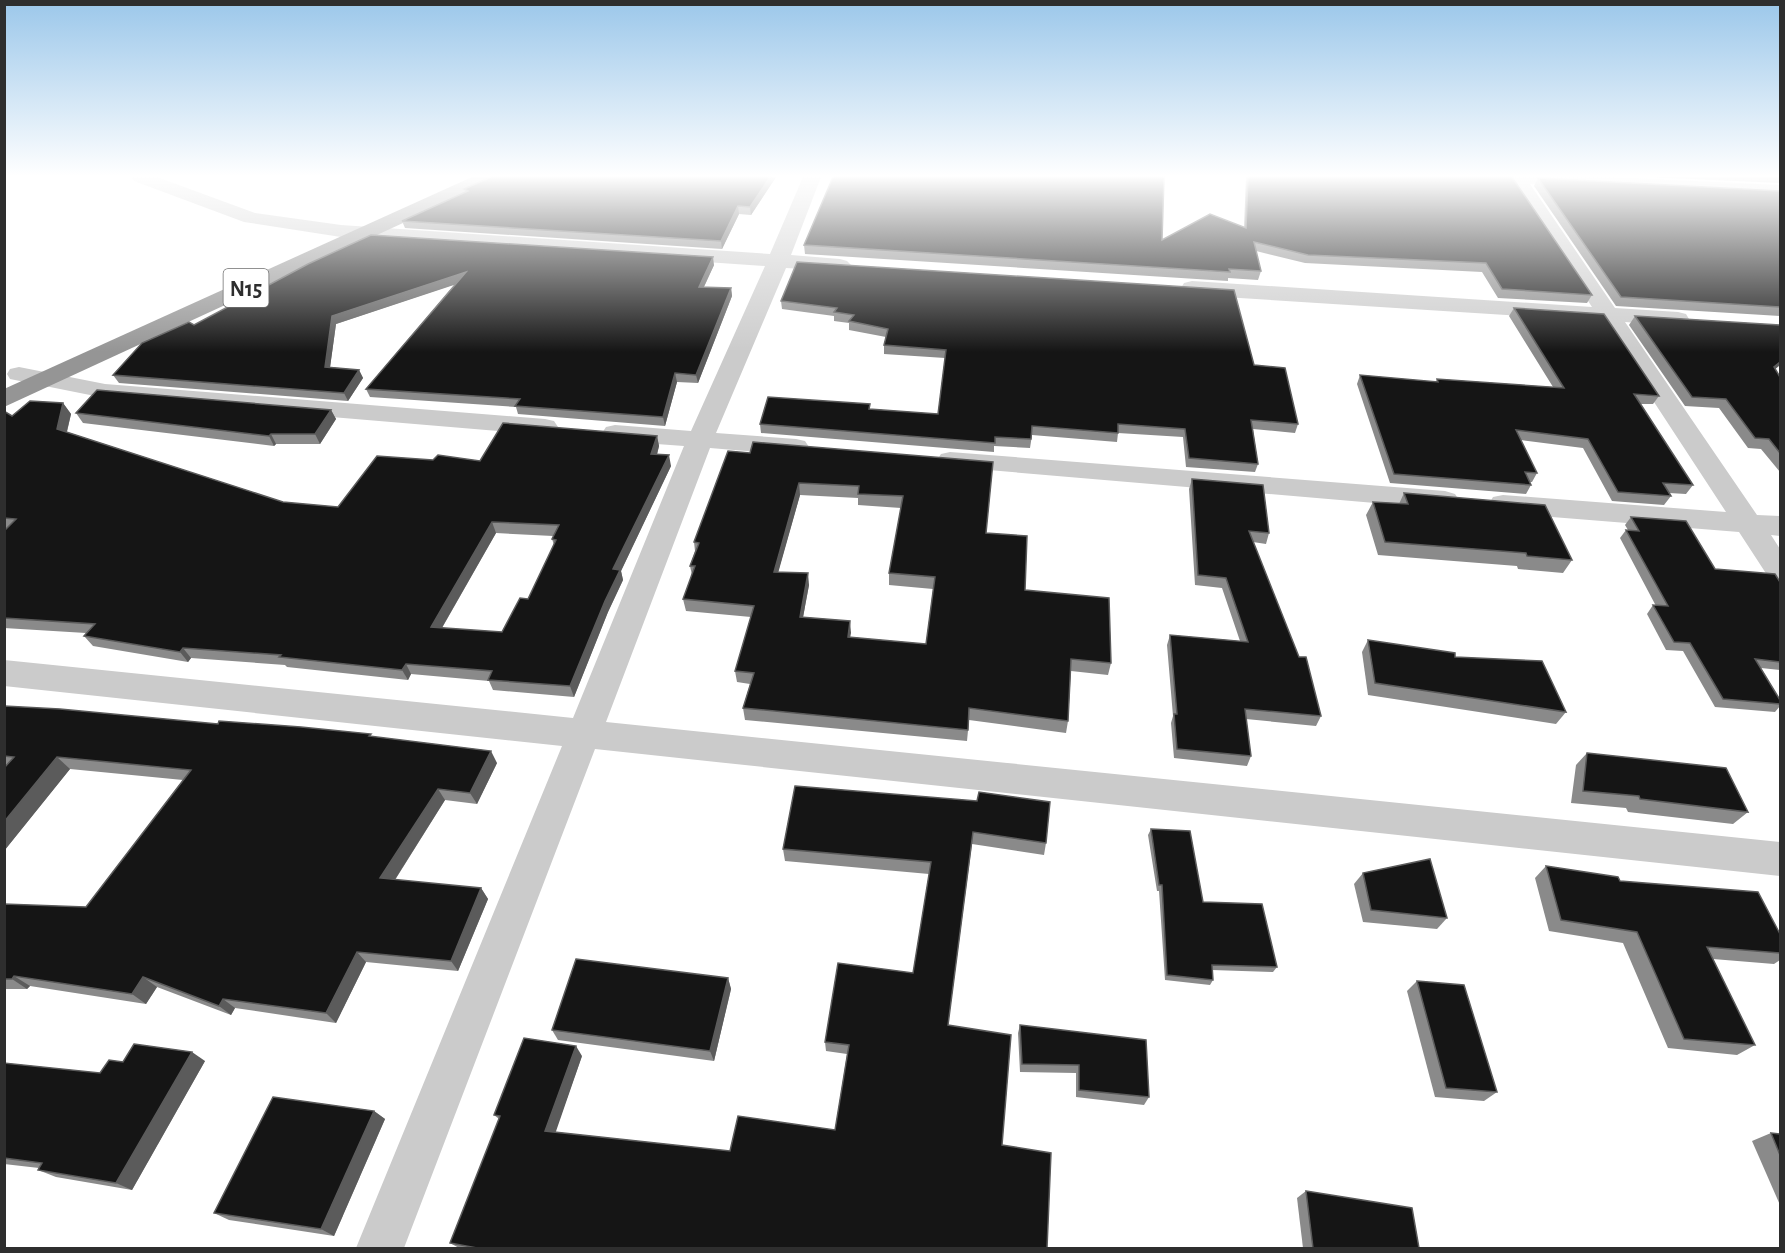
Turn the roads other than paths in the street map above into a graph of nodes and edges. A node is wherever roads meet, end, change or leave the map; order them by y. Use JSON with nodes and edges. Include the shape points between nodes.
{"nodes":[{"id":1,"x":346,"y":235,"type":"edge"},
{"id":2,"x":390,"y":235,"type":"edge"},
{"id":3,"x":788,"y":235,"type":"edge"},
{"id":4,"x":1556,"y":235,"type":"edge"},
{"id":5,"x":778,"y":261,"type":"junction"},
{"id":6,"x":862,"y":267,"type":"edge"},
{"id":7,"x":1171,"y":286,"type":"edge"},
{"id":8,"x":1610,"y":314,"type":"junction"},
{"id":9,"x":1701,"y":320,"type":"edge"},
{"id":10,"x":23,"y":378,"type":"edge"},
{"id":11,"x":4,"y":399,"type":"edge"},
{"id":12,"x":700,"y":440,"type":"junction"},
{"id":13,"x":819,"y":449,"type":"edge"},
{"id":14,"x":927,"y":458,"type":"edge"},
{"id":15,"x":1749,"y":524,"type":"junction"},
{"id":16,"x":1780,"y":526,"type":"edge"},
{"id":17,"x":1780,"y":571,"type":"edge"},
{"id":18,"x":4,"y":673,"type":"edge"},
{"id":19,"x":584,"y":734,"type":"junction"},
{"id":20,"x":1780,"y":860,"type":"edge"},
{"id":21,"x":380,"y":1248,"type":"edge"}],
"edges":[{"from":1,"to":10,"type":"highway","number":"N15"},
{"from":2,"to":5,"type":"street"},
{"from":3,"to":5,"type":"street"},
{"from":4,"to":8,"type":"street"},
{"from":5,"to":6,"type":"street"},
{"from":5,"to":12,"type":"street"},
{"from":7,"to":8,"type":"street"},
{"from":8,"to":9,"type":"street"},
{"from":8,"to":15,"type":"street"},
{"from":10,"to":11,"type":"highway","number":"N15"},
{"from":10,"to":12,"type":"street","via":[[105,391]]},
{"from":12,"to":13,"type":"street"},
{"from":12,"to":19,"type":"street"},
{"from":14,"to":15,"type":"street"},
{"from":15,"to":16,"type":"street"},
{"from":15,"to":17,"type":"street"},
{"from":18,"to":19,"type":"street"},
{"from":19,"to":20,"type":"street"},
{"from":19,"to":21,"type":"street"}]}
